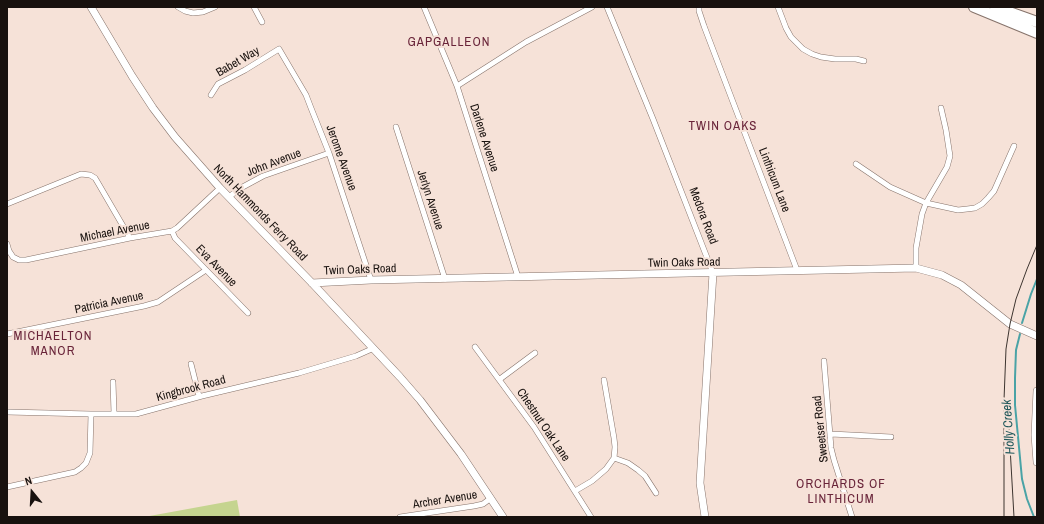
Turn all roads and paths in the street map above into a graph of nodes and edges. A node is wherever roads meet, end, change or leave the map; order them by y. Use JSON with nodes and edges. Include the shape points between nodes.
{"nodes":[{"id":1,"x":91,"y":7,"type":"edge"},
{"id":2,"x":178,"y":7,"type":"edge"},
{"id":3,"x":216,"y":7,"type":"edge"},
{"id":4,"x":254,"y":7,"type":"edge"},
{"id":5,"x":424,"y":7,"type":"edge"},
{"id":6,"x":592,"y":7,"type":"edge"},
{"id":7,"x":607,"y":7,"type":"edge"},
{"id":8,"x":699,"y":7,"type":"edge"},
{"id":9,"x":778,"y":7,"type":"edge"},
{"id":10,"x":974,"y":7,"type":"edge"},
{"id":11,"x":995,"y":7,"type":"edge"},
{"id":12,"x":262,"y":22,"type":"dead end"},
{"id":13,"x":1037,"y":22,"type":"edge"},
{"id":14,"x":1037,"y":33,"type":"edge"},
{"id":15,"x":278,"y":49,"type":"joint"},
{"id":16,"x":864,"y":61,"type":"dead end"},
{"id":17,"x":457,"y":86,"type":"junction"},
{"id":18,"x":211,"y":95,"type":"dead end"},
{"id":19,"x":941,"y":108,"type":"dead end"},
{"id":20,"x":396,"y":127,"type":"dead end"},
{"id":21,"x":1014,"y":146,"type":"dead end"},
{"id":22,"x":329,"y":153,"type":"junction"},
{"id":23,"x":856,"y":164,"type":"dead end"},
{"id":24,"x":220,"y":188,"type":"junction"},
{"id":25,"x":229,"y":197,"type":"junction"},
{"id":26,"x":926,"y":203,"type":"junction"},
{"id":27,"x":7,"y":204,"type":"edge"},
{"id":28,"x":172,"y":231,"type":"junction"},
{"id":29,"x":130,"y":238,"type":"junction"},
{"id":30,"x":7,"y":244,"type":"edge"},
{"id":31,"x":916,"y":268,"type":"junction"},
{"id":32,"x":206,"y":270,"type":"junction"},
{"id":33,"x":797,"y":270,"type":"junction"},
{"id":34,"x":713,"y":273,"type":"junction"},
{"id":35,"x":518,"y":277,"type":"junction"},
{"id":36,"x":445,"y":279,"type":"junction"},
{"id":37,"x":371,"y":280,"type":"junction"},
{"id":38,"x":312,"y":282,"type":"junction"},
{"id":39,"x":248,"y":313,"type":"dead end"},
{"id":40,"x":7,"y":334,"type":"edge"},
{"id":41,"x":1037,"y":336,"type":"edge"},
{"id":42,"x":476,"y":347,"type":"dead end"},
{"id":43,"x":374,"y":348,"type":"junction"},
{"id":44,"x":535,"y":353,"type":"dead end"},
{"id":45,"x":824,"y":361,"type":"dead end"},
{"id":46,"x":191,"y":364,"type":"dead end"},
{"id":47,"x":500,"y":379,"type":"junction"},
{"id":48,"x":604,"y":380,"type":"dead end"},
{"id":49,"x":113,"y":382,"type":"dead end"},
{"id":50,"x":1037,"y":391,"type":"edge"},
{"id":51,"x":199,"y":396,"type":"junction"},
{"id":52,"x":7,"y":412,"type":"edge"},
{"id":53,"x":114,"y":413,"type":"junction"},
{"id":54,"x":91,"y":414,"type":"junction"},
{"id":55,"x":831,"y":434,"type":"junction"},
{"id":56,"x":891,"y":437,"type":"dead end"},
{"id":57,"x":1037,"y":457,"type":"edge"},
{"id":58,"x":614,"y":458,"type":"junction"},
{"id":59,"x":7,"y":487,"type":"edge"},
{"id":60,"x":574,"y":491,"type":"junction"},
{"id":61,"x":656,"y":493,"type":"dead end"},
{"id":62,"x":491,"y":498,"type":"junction"},
{"id":63,"x":400,"y":517,"type":"edge"},
{"id":64,"x":503,"y":517,"type":"edge"},
{"id":65,"x":591,"y":517,"type":"edge"},
{"id":66,"x":705,"y":517,"type":"edge"},
{"id":67,"x":852,"y":517,"type":"edge"}],
"edges":[{"from":1,"to":24,"type":"street","name":"North Hammonds Ferry Road","via":[[153,108]]},
{"from":2,"to":3,"type":"street","via":[[185,12],[193,13]]},
{"from":4,"to":12,"type":"street"},
{"from":5,"to":17,"type":"street","name":"Darlene Avenue"},
{"from":6,"to":17,"type":"street","via":[[526,42]]},
{"from":7,"to":34,"type":"street","name":"Medora Road"},
{"from":8,"to":33,"type":"street","name":"Linthicum Lane"},
{"from":9,"to":16,"type":"street","via":[[788,33],[803,49],[821,57]]},
{"from":10,"to":14,"type":"highway"},
{"from":11,"to":13,"type":"highway"},
{"from":15,"to":18,"type":"street","name":"Babet Way","via":[[218,84]]},
{"from":15,"to":22,"type":"street","name":"Jerome Avenue","via":[[306,95]]},
{"from":17,"to":35,"type":"street","name":"Darlene Avenue"},
{"from":19,"to":26,"type":"street","via":[[950,156],[947,167]]},
{"from":20,"to":36,"type":"street","name":"Jerlyn Avenue"},
{"from":21,"to":26,"type":"street","via":[[994,191],[982,204],[975,208],[958,210]]},
{"from":22,"to":25,"type":"street","name":"John Avenue","via":[[263,176]]},
{"from":22,"to":37,"type":"street","name":"Jerome Avenue"},
{"from":23,"to":26,"type":"street","via":[[890,188]]},
{"from":24,"to":25,"type":"street","name":"North Hammonds Ferry Road"},
{"from":24,"to":28,"type":"street","name":"Michael Avenue"},
{"from":25,"to":38,"type":"street","name":"North Hammonds Ferry Road"},
{"from":26,"to":31,"type":"street","via":[[917,241]]},
{"from":27,"to":29,"type":"street","via":[[81,174],[90,175],[95,178]]},
{"from":28,"to":29,"type":"street","name":"Michael Avenue"},
{"from":28,"to":32,"type":"street","name":"Eva Avenue","via":[[175,238]]},
{"from":29,"to":30,"type":"street","name":"Michael Avenue","via":[[26,260],[13,257]]},
{"from":31,"to":33,"type":"street","name":"Twin Oaks Road"},
{"from":31,"to":41,"type":"street","name":"Twin Oaks Road","via":[[942,275],[962,285],[1010,324]]},
{"from":32,"to":39,"type":"street","name":"Eva Avenue"},
{"from":32,"to":40,"type":"street","name":"Patricia Avenue","via":[[158,302]]},
{"from":33,"to":34,"type":"street","name":"Twin Oaks Road"},
{"from":34,"to":35,"type":"street","name":"Twin Oaks Road"},
{"from":34,"to":66,"type":"street","name":"Medora Road","via":[[700,483]]},
{"from":35,"to":36,"type":"street","name":"Twin Oaks Road"},
{"from":36,"to":37,"type":"street","name":"Twin Oaks Road"},
{"from":37,"to":38,"type":"street","name":"Twin Oaks Road"},
{"from":38,"to":43,"type":"street","name":"North Hammonds Ferry Road"},
{"from":42,"to":47,"type":"street","name":"Chestnut Oak Lane"},
{"from":43,"to":51,"type":"street","name":"Kingbrook Road","via":[[300,373]]},
{"from":43,"to":62,"type":"street","name":"North Hammonds Ferry Road","via":[[420,400]]},
{"from":44,"to":47,"type":"street"},
{"from":45,"to":55,"type":"street","name":"Sweetser Road"},
{"from":46,"to":51,"type":"street"},
{"from":47,"to":60,"type":"street","name":"Chestnut Oak Lane"},
{"from":48,"to":58,"type":"street","via":[[614,438]]},
{"from":49,"to":53,"type":"street"},
{"from":50,"to":57,"type":"street"},
{"from":51,"to":53,"type":"street","name":"Kingbrook Road","via":[[136,414]]},
{"from":52,"to":54,"type":"street","name":"Kingbrook Road"},
{"from":53,"to":54,"type":"street","name":"Kingbrook Road"},
{"from":54,"to":59,"type":"street","via":[[90,453],[82,468],[75,472]]},
{"from":55,"to":56,"type":"street"},
{"from":55,"to":67,"type":"street","name":"Sweetser Road","via":[[834,460]]},
{"from":58,"to":60,"type":"street","via":[[592,481]]},
{"from":58,"to":61,"type":"street","via":[[638,470]]},
{"from":60,"to":65,"type":"street","name":"Chestnut Oak Lane"},
{"from":62,"to":63,"type":"street","name":"Archer Avenue","via":[[483,504],[474,506]]},
{"from":62,"to":64,"type":"street","name":"North Hammonds Ferry Road"}]}
